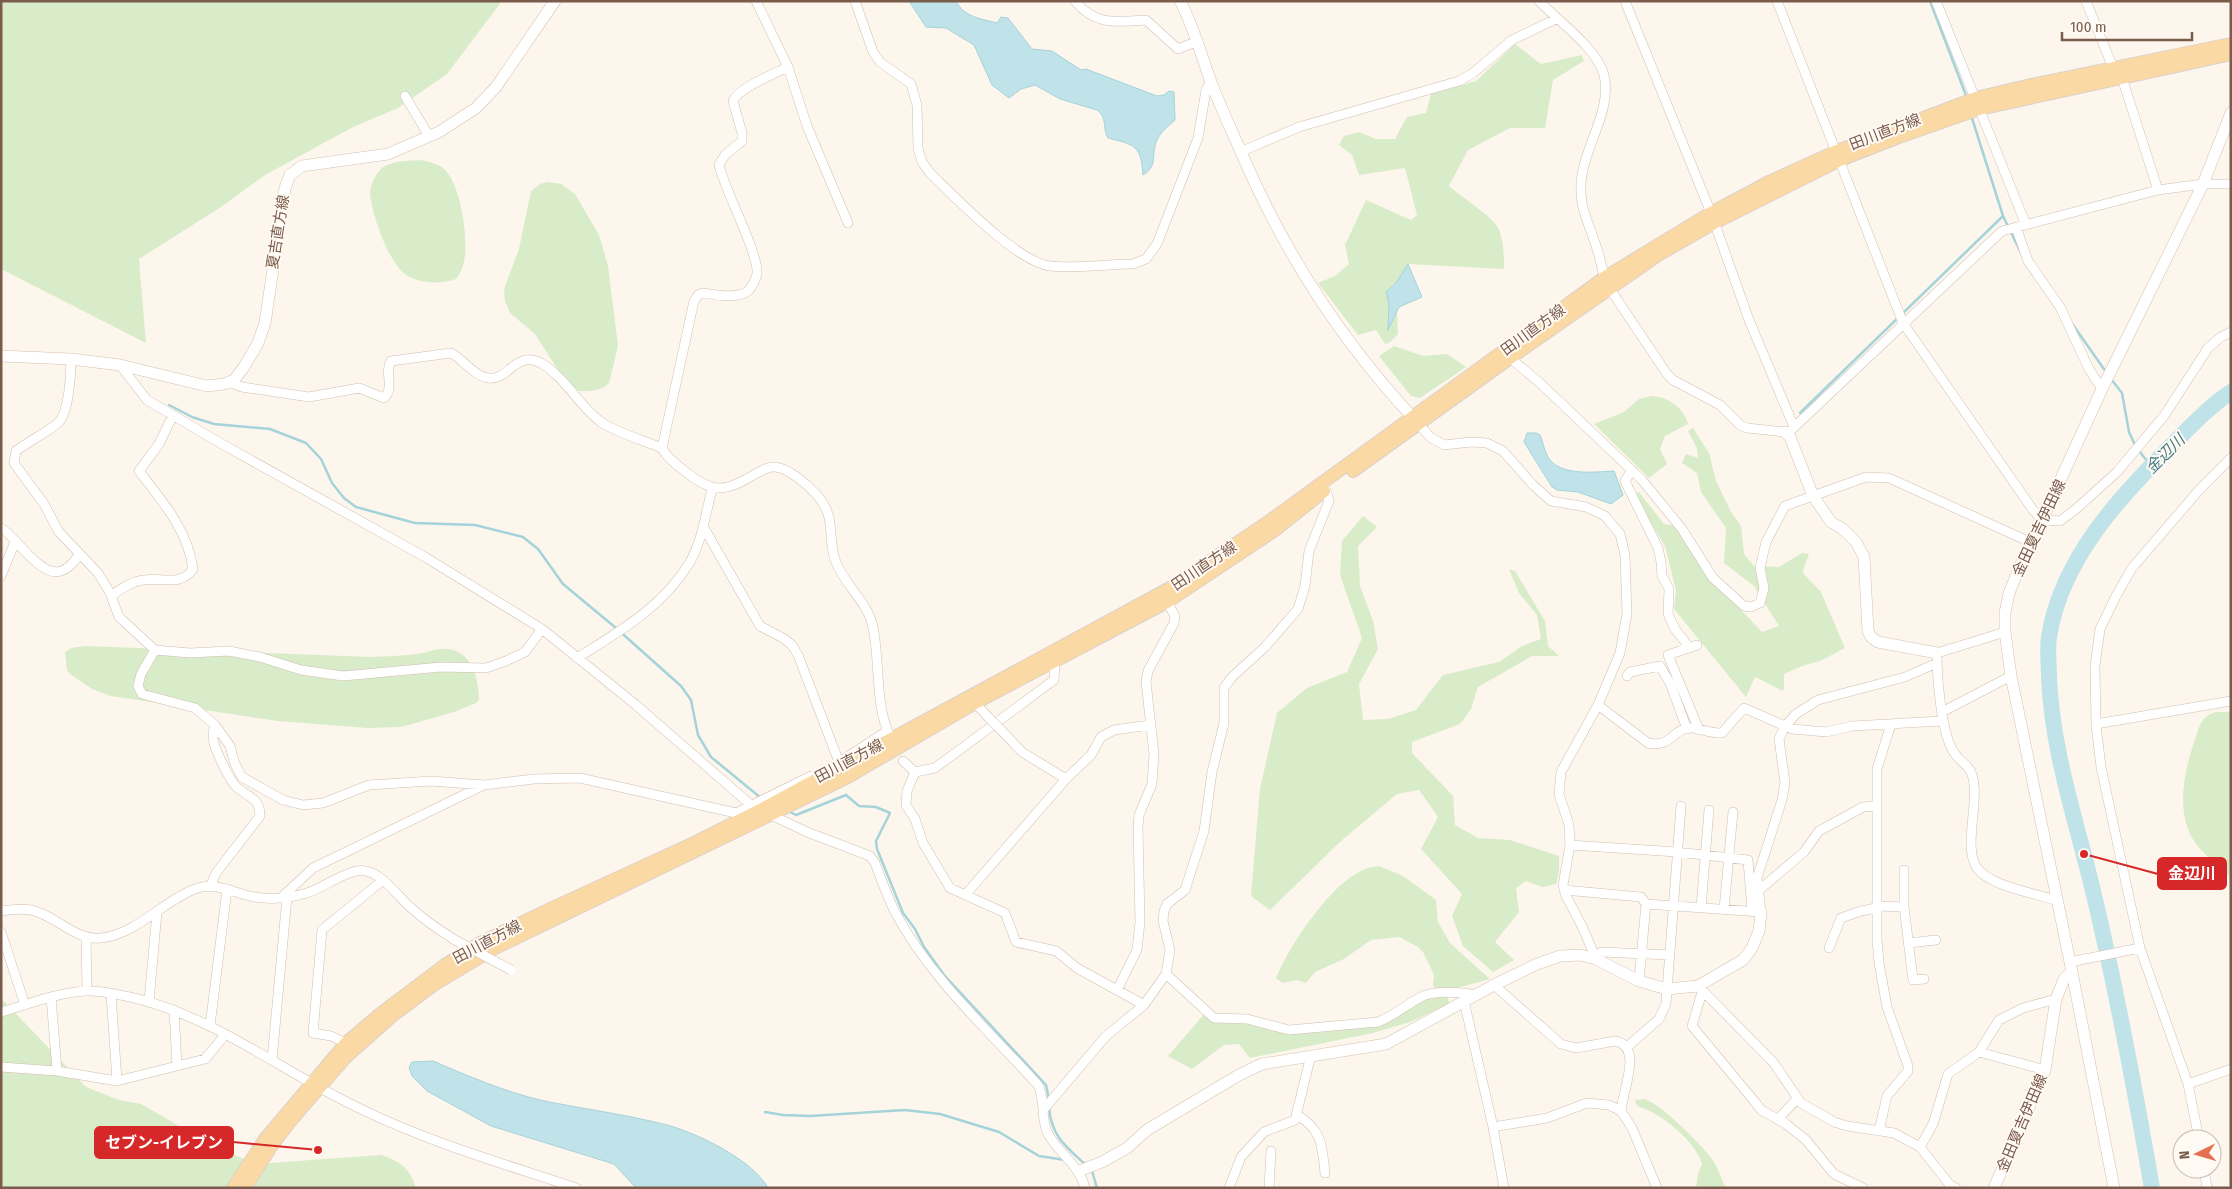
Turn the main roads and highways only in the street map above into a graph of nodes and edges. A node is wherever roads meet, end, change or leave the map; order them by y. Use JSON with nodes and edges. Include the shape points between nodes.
{"nodes":[{"id":1,"x":555,"y":1,"type":"edge"},
{"id":2,"x":1180,"y":1,"type":"edge"},
{"id":3,"x":2231,"y":44,"type":"edge"},
{"id":4,"x":2231,"y":54,"type":"edge"},
{"id":5,"x":1978,"y":104,"type":"junction"},
{"id":6,"x":2231,"y":113,"type":"edge"},
{"id":7,"x":1607,"y":283,"type":"junction"},
{"id":8,"x":1,"y":356,"type":"edge"},
{"id":9,"x":1415,"y":421,"type":"junction"},
{"id":10,"x":1789,"y":431,"type":"road end"},
{"id":11,"x":1937,"y":658,"type":"road end"},
{"id":12,"x":1756,"y":912,"type":"road end"},
{"id":13,"x":2073,"y":965,"type":"junction"},
{"id":14,"x":315,"y":1085,"type":"junction"},
{"id":15,"x":1081,"y":1170,"type":"road end"},
{"id":16,"x":233,"y":1188,"type":"edge"},
{"id":17,"x":245,"y":1188,"type":"edge"},
{"id":18,"x":1994,"y":1188,"type":"edge"},
{"id":19,"x":2114,"y":1188,"type":"edge"}],
"edges":[{"from":1,"to":8,"type":"main road","name":"夏吉直方線","via":[[496,87],[476,108],[439,132],[388,154],[302,166],[290,175],[265,323],[258,343],[234,380],[207,386],[120,365]]},
{"from":2,"to":9,"type":"main road","via":[[1267,212],[1328,313]]},
{"from":3,"to":5,"type":"main road","name":"田川直方線","via":[[2113,68]]},
{"from":4,"to":5,"type":"main road","name":"田川直方線"},
{"from":5,"to":7,"type":"main road","name":"田川直方線","via":[[1771,181],[1658,255]]},
{"from":6,"to":13,"type":"main road","name":"金田夏吉伊田線","via":[[2203,184],[2030,542],[2005,613],[2011,676]]},
{"from":7,"to":9,"type":"main road","name":"田川直方線"},
{"from":7,"to":9,"type":"main road","name":"田川直方線","via":[[1510,358]]},
{"from":9,"to":14,"type":"main road","name":"田川直方線","via":[[1276,530],[1167,602],[974,703],[846,778],[493,949],[434,984],[392,1016]]},
{"from":9,"to":14,"type":"main road","name":"田川直方線","via":[[1162,593],[762,809],[480,943],[445,965],[346,1043]]},
{"from":10,"to":11,"type":"main road","via":[[1813,496],[1831,522],[1856,542],[1864,556],[1871,637],[1878,642]]},
{"from":12,"to":15,"type":"main road","via":[[1759,931],[1752,948],[1743,960],[1700,989],[1667,989],[1639,981],[1598,956],[1560,956],[1494,985],[1386,1044],[1262,1064],[1147,1130],[1127,1148]]},
{"from":13,"to":18,"type":"main road","name":"金田夏吉伊田線","via":[[2056,999],[2045,1070]]},
{"from":13,"to":19,"type":"main road","name":"金田夏吉伊田線"},
{"from":14,"to":16,"type":"main road","name":"田川直方線","via":[[265,1139]]},
{"from":14,"to":17,"type":"main road","name":"田川直方線"}]}
